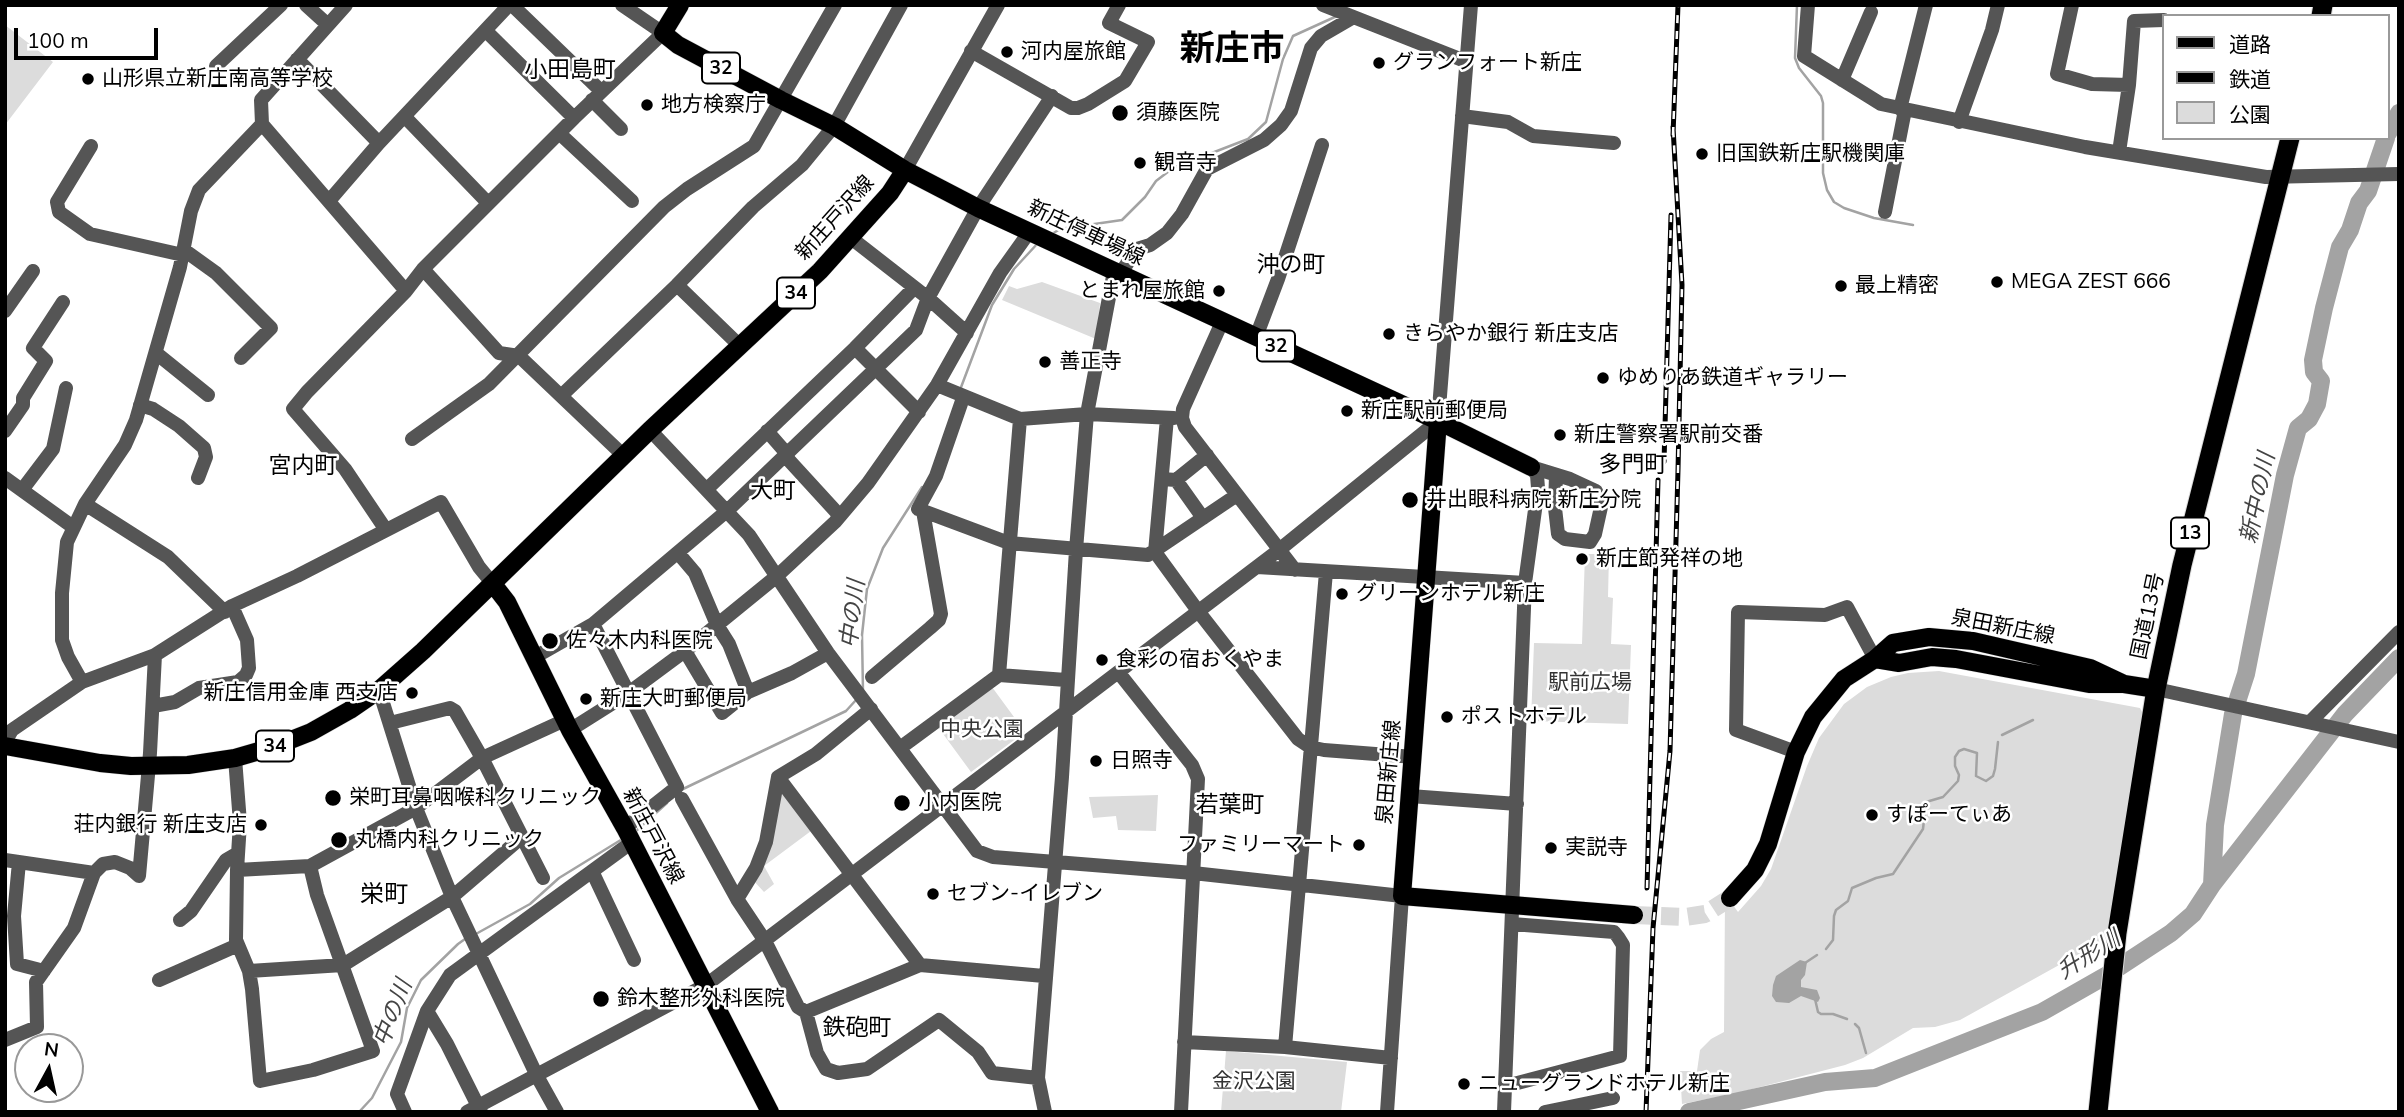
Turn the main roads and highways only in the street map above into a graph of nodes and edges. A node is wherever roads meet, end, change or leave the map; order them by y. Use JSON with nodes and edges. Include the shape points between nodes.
{"nodes":[{"id":1,"x":680,"y":5,"type":"edge"},
{"id":2,"x":2289,"y":140,"type":"edge"},
{"id":3,"x":905,"y":170,"type":"junction"},
{"id":4,"x":1438,"y":421,"type":"junction"},
{"id":5,"x":1531,"y":467,"type":"road end"},
{"id":6,"x":493,"y":583,"type":"junction"},
{"id":7,"x":2156,"y":689,"type":"junction"},
{"id":8,"x":5,"y":744,"type":"edge"},
{"id":9,"x":1730,"y":898,"type":"tunnel mouth"},
{"id":10,"x":1634,"y":915,"type":"tunnel mouth"},
{"id":11,"x":770,"y":1112,"type":"edge"},
{"id":12,"x":2098,"y":1112,"type":"edge"}],
"edges":[{"from":1,"to":3,"type":"main road","name":"新庄停車場線","number":"32","via":[[663,33],[678,45],[834,126]]},
{"from":2,"to":7,"type":"highway","name":"国道13号","number":"13","via":[[2182,565]]},
{"from":3,"to":4,"type":"main road","name":"新庄停車場線","number":"32"},
{"from":3,"to":6,"type":"main road","name":"新庄戸沢線","number":"34","via":[[820,271]]},
{"from":4,"to":5,"type":"main road","name":"新庄停車場線","number":"32"},
{"from":4,"to":10,"type":"main road","name":"泉田新庄線","via":[[1402,895]]},
{"from":6,"to":8,"type":"main road","name":"新庄戸沢線","number":"34","via":[[379,690],[311,732],[273,747],[235,758],[149,766],[100,763]]},
{"from":6,"to":11,"type":"main road","name":"新庄戸沢線","via":[[507,602]]},
{"from":7,"to":9,"type":"main road","name":"泉田新庄線","via":[[2124,684],[2090,668],[2000,646],[1929,637],[1893,643],[1844,679],[1813,717],[1796,752],[1768,844],[1755,870]]},
{"from":7,"to":12,"type":"highway","name":"国道13号","number":"13","via":[[2117,933]]}]}
